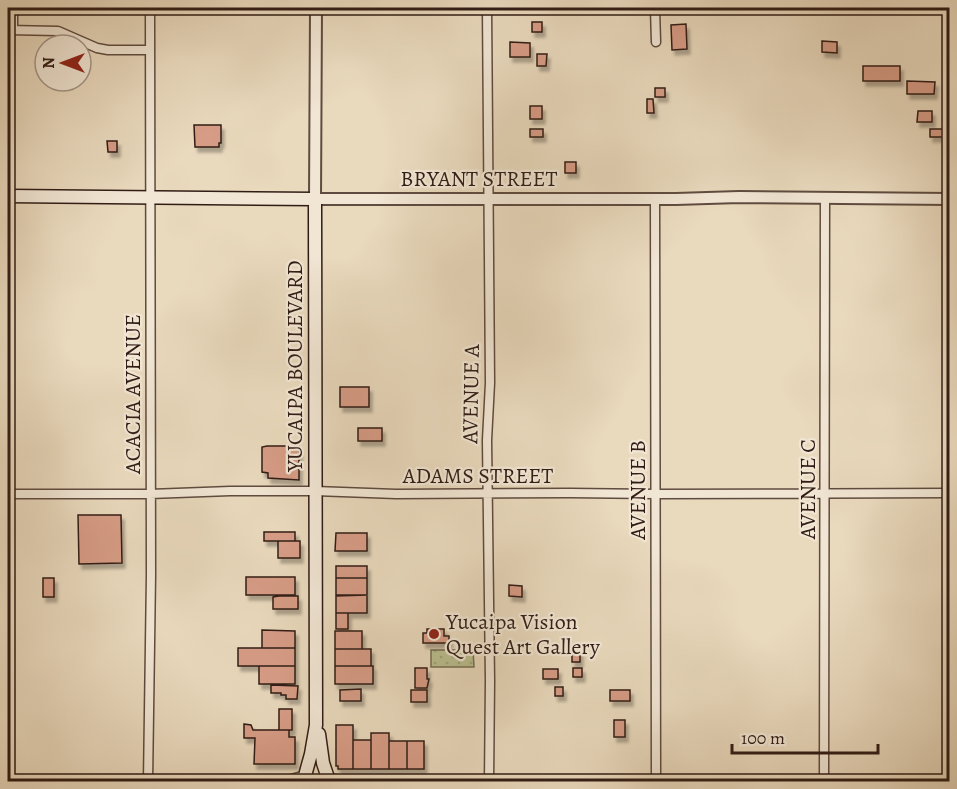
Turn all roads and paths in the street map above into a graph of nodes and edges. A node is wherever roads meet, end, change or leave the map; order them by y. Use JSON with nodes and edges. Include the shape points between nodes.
{"nodes":[{"id":1,"x":13,"y":8,"type":"edge"},
{"id":2,"x":150,"y":8,"type":"edge"},
{"id":3,"x":316,"y":8,"type":"edge"},
{"id":4,"x":487,"y":8,"type":"edge"},
{"id":5,"x":656,"y":8,"type":"edge"},
{"id":6,"x":10,"y":30,"type":"edge"},
{"id":7,"x":656,"y":42,"type":"dead end"},
{"id":8,"x":150,"y":50,"type":"junction"},
{"id":9,"x":8,"y":196,"type":"edge"},
{"id":10,"x":825,"y":197,"type":"junction"},
{"id":11,"x":151,"y":198,"type":"junction"},
{"id":12,"x":315,"y":199,"type":"junction"},
{"id":13,"x":488,"y":199,"type":"junction"},
{"id":14,"x":655,"y":199,"type":"junction"},
{"id":15,"x":950,"y":199,"type":"edge"},
{"id":16,"x":315,"y":491,"type":"junction"},
{"id":17,"x":488,"y":493,"type":"junction"},
{"id":18,"x":825,"y":493,"type":"junction"},
{"id":19,"x":8,"y":494,"type":"edge"},
{"id":20,"x":655,"y":494,"type":"junction"},
{"id":21,"x":950,"y":494,"type":"edge"},
{"id":22,"x":150,"y":495,"type":"junction"},
{"id":23,"x":316,"y":724,"type":"junction"},
{"id":24,"x":302,"y":777,"type":"edge"},
{"id":25,"x":329,"y":779,"type":"edge"},
{"id":26,"x":148,"y":782,"type":"edge"},
{"id":27,"x":280,"y":782,"type":"edge"},
{"id":28,"x":345,"y":782,"type":"edge"},
{"id":29,"x":489,"y":782,"type":"edge"},
{"id":30,"x":656,"y":782,"type":"edge"},
{"id":31,"x":824,"y":782,"type":"edge"}],
"edges":[{"from":1,"to":6,"type":"street"},
{"from":2,"to":8,"type":"street","name":"ACACIA AVENUE"},
{"from":3,"to":12,"type":"street","name":"YUCAIPA BOULEVARD"},
{"from":4,"to":13,"type":"street","name":"AVENUE A"},
{"from":5,"to":7,"type":"street"},
{"from":6,"to":8,"type":"street","via":[[58,31],[108,50]]},
{"from":8,"to":11,"type":"street","name":"ACACIA AVENUE"},
{"from":9,"to":11,"type":"main road","name":"BRYANT STREET"},
{"from":10,"to":14,"type":"street","name":"BRYANT STREET"},
{"from":10,"to":15,"type":"street","name":"BRYANT STREET"},
{"from":10,"to":18,"type":"street","name":"AVENUE C"},
{"from":11,"to":12,"type":"main road","name":"BRYANT STREET"},
{"from":11,"to":22,"type":"street","name":"ACACIA AVENUE"},
{"from":12,"to":13,"type":"street","name":"BRYANT STREET"},
{"from":12,"to":16,"type":"main road","name":"YUCAIPA BOULEVARD"},
{"from":13,"to":14,"type":"street","name":"BRYANT STREET"},
{"from":13,"to":17,"type":"street","name":"AVENUE A"},
{"from":14,"to":20,"type":"street","name":"AVENUE B"},
{"from":16,"to":17,"type":"street","name":"ADAMS STREET"},
{"from":16,"to":22,"type":"street","name":"ADAMS STREET"},
{"from":16,"to":23,"type":"main road","name":"YUCAIPA BOULEVARD"},
{"from":17,"to":20,"type":"street","name":"ADAMS STREET"},
{"from":17,"to":29,"type":"street","name":"AVENUE A"},
{"from":18,"to":20,"type":"street","name":"ADAMS STREET"},
{"from":18,"to":21,"type":"street","name":"ADAMS STREET"},
{"from":18,"to":31,"type":"street","name":"AVENUE C"},
{"from":19,"to":22,"type":"street","name":"ADAMS STREET"},
{"from":20,"to":30,"type":"street","name":"AVENUE B"},
{"from":22,"to":26,"type":"street","name":"ACACIA AVENUE"},
{"from":23,"to":24,"type":"main road","name":"YUCAIPA BOULEVARD","via":[[312,754]]},
{"from":23,"to":25,"type":"main road","name":"YUCAIPA BOULEVARD"},
{"from":24,"to":25,"type":"main road","via":[[317,770]]},
{"from":24,"to":27,"type":"street"},
{"from":25,"to":28,"type":"street"}]}
